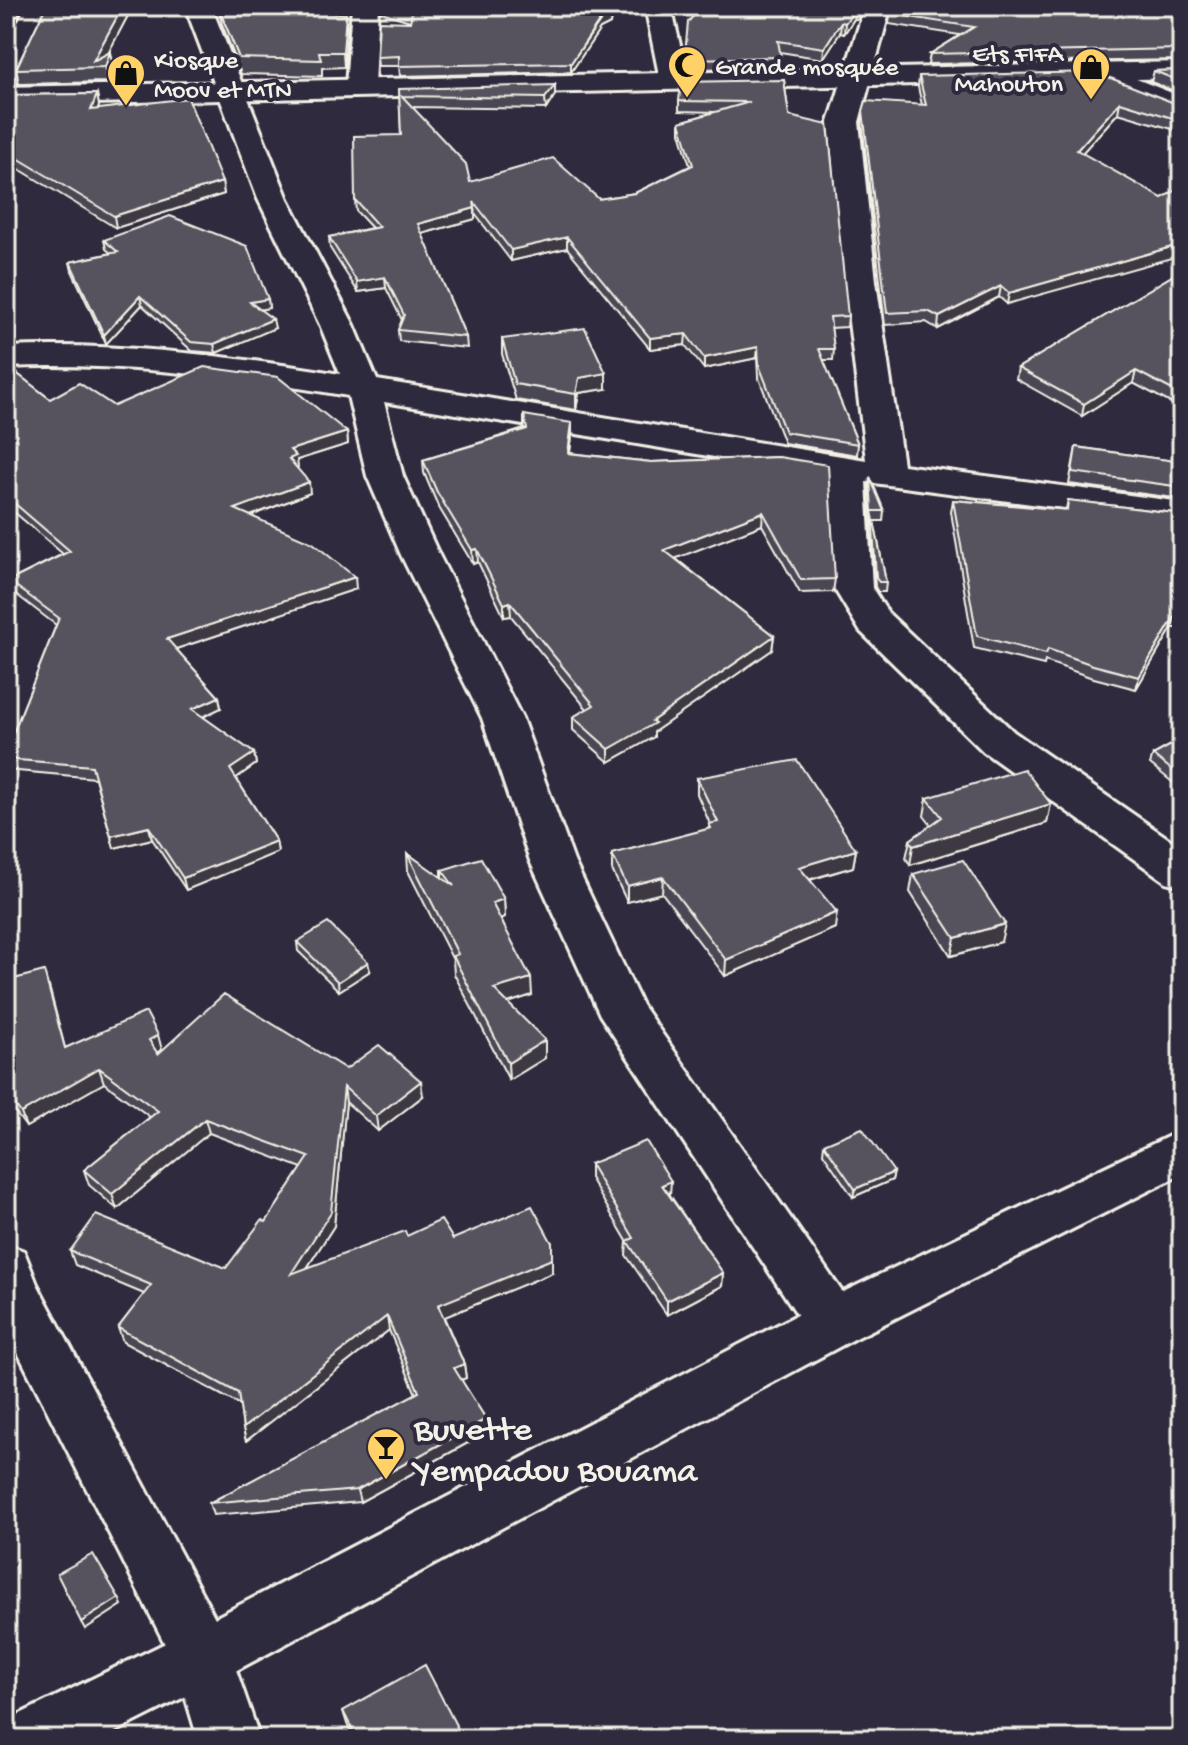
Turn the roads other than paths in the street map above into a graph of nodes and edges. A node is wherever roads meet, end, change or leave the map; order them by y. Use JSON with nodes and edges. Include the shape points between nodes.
{"nodes":[{"id":1,"x":39,"y":6,"type":"edge"},
{"id":2,"x":198,"y":6,"type":"edge"},
{"id":3,"x":365,"y":6,"type":"edge"},
{"id":4,"x":658,"y":6,"type":"edge"},
{"id":5,"x":878,"y":6,"type":"edge"},
{"id":6,"x":1182,"y":70,"type":"edge"},
{"id":7,"x":1101,"y":73,"type":"junction"},
{"id":8,"x":6,"y":77,"type":"edge"},
{"id":9,"x":855,"y":77,"type":"junction"},
{"id":10,"x":674,"y":80,"type":"junction"},
{"id":11,"x":360,"y":86,"type":"junction"},
{"id":12,"x":232,"y":90,"type":"junction"},
{"id":13,"x":6,"y":96,"type":"edge"},
{"id":14,"x":1182,"y":107,"type":"edge"},
{"id":15,"x":6,"y":331,"type":"edge"},
{"id":16,"x":23,"y":357,"type":"edge"},
{"id":17,"x":364,"y":390,"type":"junction"},
{"id":18,"x":866,"y":471,"type":"junction"},
{"id":19,"x":1182,"y":513,"type":"edge"},
{"id":20,"x":1182,"y":870,"type":"edge"},
{"id":21,"x":1182,"y":1151,"type":"edge"},
{"id":22,"x":6,"y":1267,"type":"edge"},
{"id":23,"x":833,"y":1323,"type":"junction"},
{"id":24,"x":203,"y":1656,"type":"junction"},
{"id":25,"x":36,"y":1739,"type":"edge"},
{"id":26,"x":229,"y":1739,"type":"edge"}],
"edges":[{"from":1,"to":8,"type":"street"},
{"from":2,"to":12,"type":"street"},
{"from":3,"to":11,"type":"street"},
{"from":4,"to":10,"type":"street"},
{"from":5,"to":9,"type":"street"},
{"from":6,"to":7,"type":"street"},
{"from":7,"to":9,"type":"street"},
{"from":7,"to":14,"type":"street"},
{"from":9,"to":10,"type":"street"},
{"from":9,"to":18,"type":"street","via":[[844,122],[860,281]]},
{"from":10,"to":11,"type":"street"},
{"from":11,"to":12,"type":"street"},
{"from":12,"to":13,"type":"street"},
{"from":12,"to":17,"type":"street","via":[[273,199]]},
{"from":15,"to":16,"type":"street"},
{"from":16,"to":17,"type":"street","via":[[72,354]]},
{"from":17,"to":18,"type":"street"},
{"from":17,"to":23,"type":"street","via":[[385,476],[502,718],[552,861],[623,1015]]},
{"from":18,"to":19,"type":"street"},
{"from":18,"to":20,"type":"street","via":[[853,588],[874,622],[999,742]]},
{"from":21,"to":23,"type":"street"},
{"from":22,"to":24,"type":"street","via":[[12,1288]]},
{"from":23,"to":24,"type":"street"},
{"from":24,"to":25,"type":"street"},
{"from":24,"to":26,"type":"street"}]}
